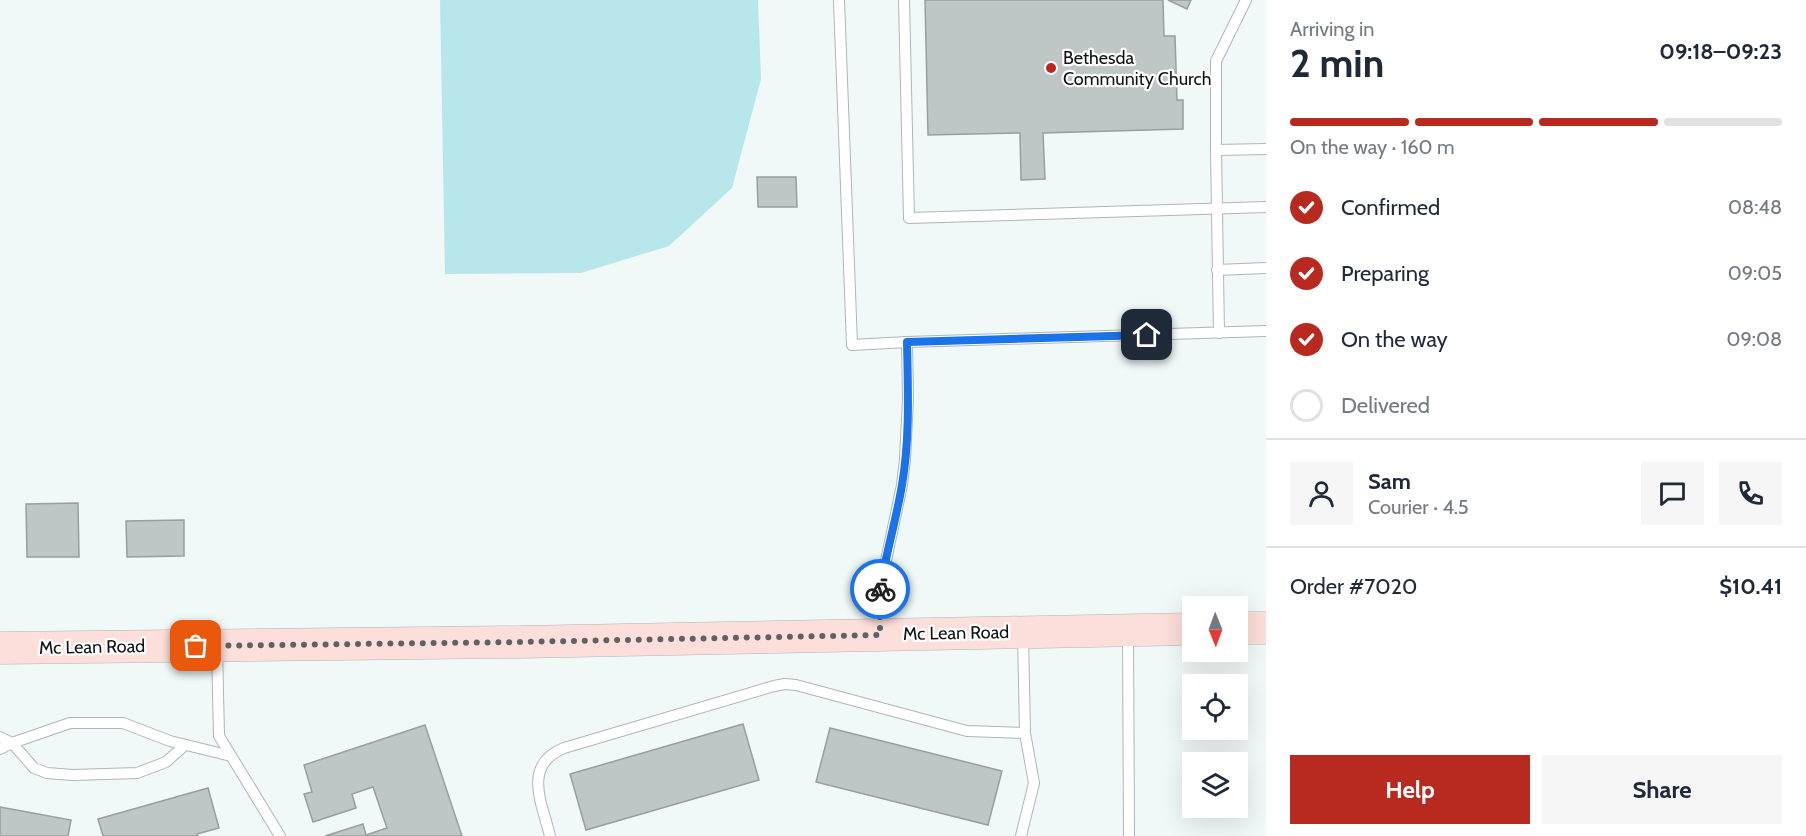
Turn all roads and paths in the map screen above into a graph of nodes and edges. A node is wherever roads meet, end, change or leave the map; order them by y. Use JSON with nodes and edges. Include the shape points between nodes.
{"nodes":[{"id":1,"x":839,"y":0,"type":"edge"},
{"id":2,"x":904,"y":0,"type":"edge"},
{"id":3,"x":1246,"y":0,"type":"edge"},
{"id":4,"x":1266,"y":149,"type":"edge"},
{"id":5,"x":1216,"y":150,"type":"junction"},
{"id":6,"x":1266,"y":207,"type":"edge"},
{"id":7,"x":1217,"y":208,"type":"junction"},
{"id":8,"x":1266,"y":268,"type":"edge"},
{"id":9,"x":1217,"y":270,"type":"junction"},
{"id":10,"x":1266,"y":332,"type":"edge"},
{"id":11,"x":1219,"y":333,"type":"junction"},
{"id":12,"x":907,"y":342,"type":"junction"},
{"id":13,"x":1248,"y":628,"type":"edge"},
{"id":14,"x":1266,"y":628,"type":"edge"},
{"id":15,"x":1182,"y":629,"type":"edge"},
{"id":16,"x":1128,"y":630,"type":"junction"},
{"id":17,"x":1023,"y":632,"type":"junction"},
{"id":18,"x":880,"y":635,"type":"junction"},
{"id":19,"x":217,"y":645,"type":"junction"},
{"id":20,"x":0,"y":648,"type":"edge"},
{"id":21,"x":1026,"y":733,"type":"junction"},
{"id":22,"x":0,"y":737,"type":"edge"},
{"id":23,"x":12,"y":743,"type":"junction"},
{"id":24,"x":185,"y":745,"type":"junction"},
{"id":25,"x":0,"y":749,"type":"edge"},
{"id":26,"x":231,"y":756,"type":"junction"},
{"id":27,"x":280,"y":836,"type":"edge"},
{"id":28,"x":550,"y":836,"type":"edge"},
{"id":29,"x":1021,"y":836,"type":"edge"},
{"id":30,"x":1129,"y":836,"type":"edge"}],
"edges":[{"from":1,"to":12,"type":"lane","via":[[852,345]]},
{"from":2,"to":7,"type":"lane","via":[[909,218]]},
{"from":3,"to":5,"type":"lane","via":[[1216,62]]},
{"from":4,"to":5,"type":"lane"},
{"from":5,"to":7,"type":"lane"},
{"from":6,"to":7,"type":"lane"},
{"from":7,"to":9,"type":"lane"},
{"from":8,"to":9,"type":"lane"},
{"from":9,"to":11,"type":"lane"},
{"from":10,"to":11,"type":"lane"},
{"from":11,"to":12,"type":"lane"},
{"from":12,"to":18,"type":"lane","via":[[905,459],[880,589]]},
{"from":13,"to":14,"type":"main road"},
{"from":15,"to":16,"type":"main road","name":"Mc Lean Road"},
{"from":16,"to":17,"type":"main road","name":"Mc Lean Road"},
{"from":16,"to":30,"type":"lane"},
{"from":17,"to":18,"type":"main road","name":"Mc Lean Road"},
{"from":17,"to":21,"type":"lane"},
{"from":18,"to":19,"type":"main road","name":"Mc Lean Road"},
{"from":19,"to":20,"type":"main road","name":"Mc Lean Road"},
{"from":19,"to":26,"type":"lane","via":[[219,736]]},
{"from":21,"to":28,"type":"lane","via":[[967,731],[796,685],[774,686],[549,755],[541,766],[538,787]]},
{"from":21,"to":29,"type":"lane","via":[[1034,783]]},
{"from":22,"to":23,"type":"lane"},
{"from":23,"to":24,"type":"lane","via":[[70,723],[123,723]]},
{"from":23,"to":24,"type":"lane","via":[[34,768],[73,775],[137,773],[166,762]]},
{"from":23,"to":25,"type":"lane"},
{"from":24,"to":26,"type":"lane"},
{"from":26,"to":27,"type":"lane"}]}
